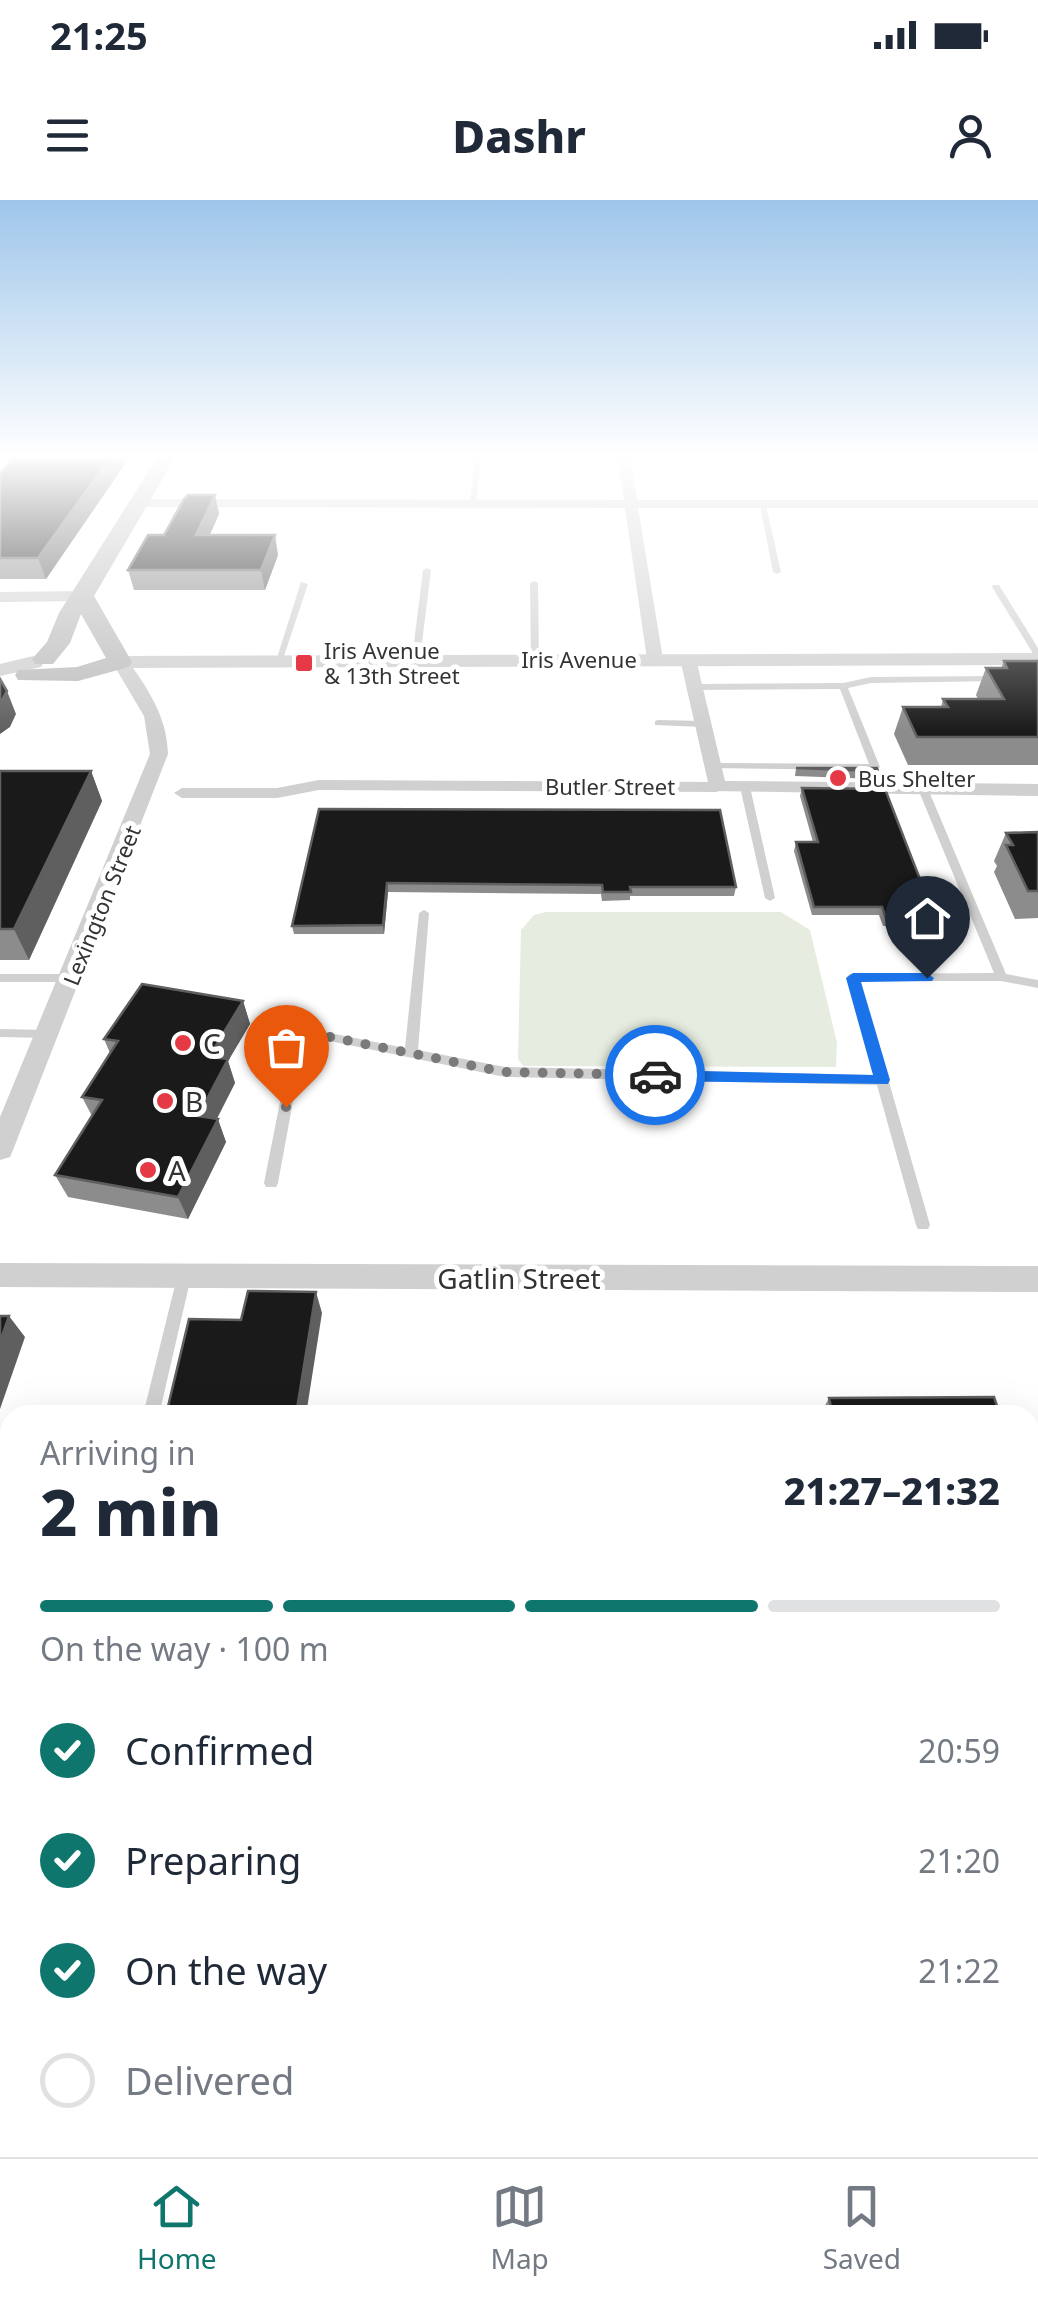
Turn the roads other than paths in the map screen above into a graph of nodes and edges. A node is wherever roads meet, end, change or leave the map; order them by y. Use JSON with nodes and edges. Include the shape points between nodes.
{"nodes":[{"id":1,"x":110,"y":549,"type":"edge"},
{"id":2,"x":638,"y":549,"type":"edge"},
{"id":3,"x":769,"y":549,"type":"edge"},
{"id":4,"x":427,"y":570,"type":"dead end"},
{"id":5,"x":777,"y":572,"type":"dead end"},
{"id":6,"x":534,"y":583,"type":"dead end"},
{"id":7,"x":304,"y":584,"type":"dead end"},
{"id":8,"x":996,"y":587,"type":"dead end"},
{"id":9,"x":0,"y":597,"type":"edge"},
{"id":10,"x":75,"y":604,"type":"junction"},
{"id":11,"x":1038,"y":657,"type":"edge"},
{"id":12,"x":535,"y":658,"type":"junction"},
{"id":13,"x":655,"y":658,"type":"junction"},
{"id":14,"x":688,"y":658,"type":"junction"},
{"id":15,"x":416,"y":659,"type":"junction"},
{"id":16,"x":279,"y":660,"type":"junction"},
{"id":17,"x":120,"y":662,"type":"junction"},
{"id":18,"x":35,"y":665,"type":"junction"},
{"id":19,"x":0,"y":671,"type":"edge"},
{"id":20,"x":1001,"y":678,"type":"edge"},
{"id":21,"x":843,"y":686,"type":"junction"},
{"id":22,"x":694,"y":687,"type":"junction"},
{"id":23,"x":658,"y":724,"type":"dead end"},
{"id":24,"x":703,"y":724,"type":"junction"},
{"id":25,"x":715,"y":776,"type":"junction"},
{"id":26,"x":745,"y":787,"type":"junction"},
{"id":27,"x":923,"y":790,"type":"junction"},
{"id":28,"x":1038,"y":790,"type":"edge"},
{"id":29,"x":182,"y":794,"type":"dead end"},
{"id":30,"x":770,"y":898,"type":"dead end"},
{"id":31,"x":424,"y":914,"type":"dead end"},
{"id":32,"x":0,"y":978,"type":"edge"},
{"id":33,"x":70,"y":978,"type":"junction"},
{"id":34,"x":1001,"y":978,"type":"junction"},
{"id":35,"x":1038,"y":984,"type":"edge"},
{"id":36,"x":0,"y":1033,"type":"edge"},
{"id":37,"x":48,"y":1034,"type":"junction"},
{"id":38,"x":411,"y":1054,"type":"junction"},
{"id":39,"x":882,"y":1080,"type":"junction"},
{"id":40,"x":2,"y":1139,"type":"edge"},
{"id":41,"x":271,"y":1183,"type":"dead end"},
{"id":42,"x":923,"y":1225,"type":"dead end"},
{"id":43,"x":0,"y":1274,"type":"edge"},
{"id":44,"x":184,"y":1277,"type":"junction"},
{"id":45,"x":1038,"y":1279,"type":"edge"},
{"id":46,"x":153,"y":1405,"type":"edge"}],
"edges":[{"from":1,"to":10,"type":"main road"},
{"from":2,"to":13,"type":"street"},
{"from":3,"to":5,"type":"lane"},
{"from":4,"to":15,"type":"lane"},
{"from":6,"to":12,"type":"lane"},
{"from":7,"to":16,"type":"lane"},
{"from":8,"to":11,"type":"lane"},
{"from":9,"to":10,"type":"street"},
{"from":10,"to":17,"type":"main road","via":[[93,649]]},
{"from":10,"to":18,"type":"main road","via":[[61,645]]},
{"from":11,"to":14,"type":"street","name":"Iris Avenue"},
{"from":12,"to":13,"type":"street","name":"Iris Avenue"},
{"from":12,"to":15,"type":"street","name":"Iris Avenue"},
{"from":13,"to":14,"type":"street","name":"Iris Avenue"},
{"from":14,"to":22,"type":"street"},
{"from":15,"to":16,"type":"street","name":"Iris Avenue"},
{"from":16,"to":17,"type":"street","name":"Iris Avenue"},
{"from":17,"to":18,"type":"main road","via":[[78,674]]},
{"from":17,"to":33,"type":"street","name":"Lexington Street","via":[[154,710],[159,754]]},
{"from":18,"to":19,"type":"street"},
{"from":20,"to":21,"type":"lane"},
{"from":21,"to":22,"type":"lane"},
{"from":21,"to":25,"type":"lane","via":[[874,767]]},
{"from":22,"to":24,"type":"street"},
{"from":23,"to":24,"type":"lane"},
{"from":24,"to":25,"type":"street"},
{"from":25,"to":26,"type":"street","name":"Butler Street"},
{"from":25,"to":29,"type":"street","name":"Butler Street","via":[[319,784],[278,793]]},
{"from":26,"to":27,"type":"street","name":"Butler Street"},
{"from":26,"to":30,"type":"lane"},
{"from":27,"to":28,"type":"street","name":"Butler Street"},
{"from":27,"to":34,"type":"lane"},
{"from":31,"to":38,"type":"lane"},
{"from":32,"to":33,"type":"lane"},
{"from":33,"to":37,"type":"street","name":"Lexington Street"},
{"from":34,"to":35,"type":"lane"},
{"from":34,"to":39,"type":"lane","via":[[853,978]]},
{"from":36,"to":37,"type":"lane"},
{"from":37,"to":40,"type":"street","name":"Lexington Street"},
{"from":38,"to":39,"type":"lane","via":[[504,1072]]},
{"from":38,"to":41,"type":"lane","via":[[300,1031]]},
{"from":39,"to":42,"type":"lane"},
{"from":43,"to":44,"type":"street","name":"Gatlin Street"},
{"from":44,"to":45,"type":"street","name":"Gatlin Street"},
{"from":44,"to":46,"type":"lane"}]}
